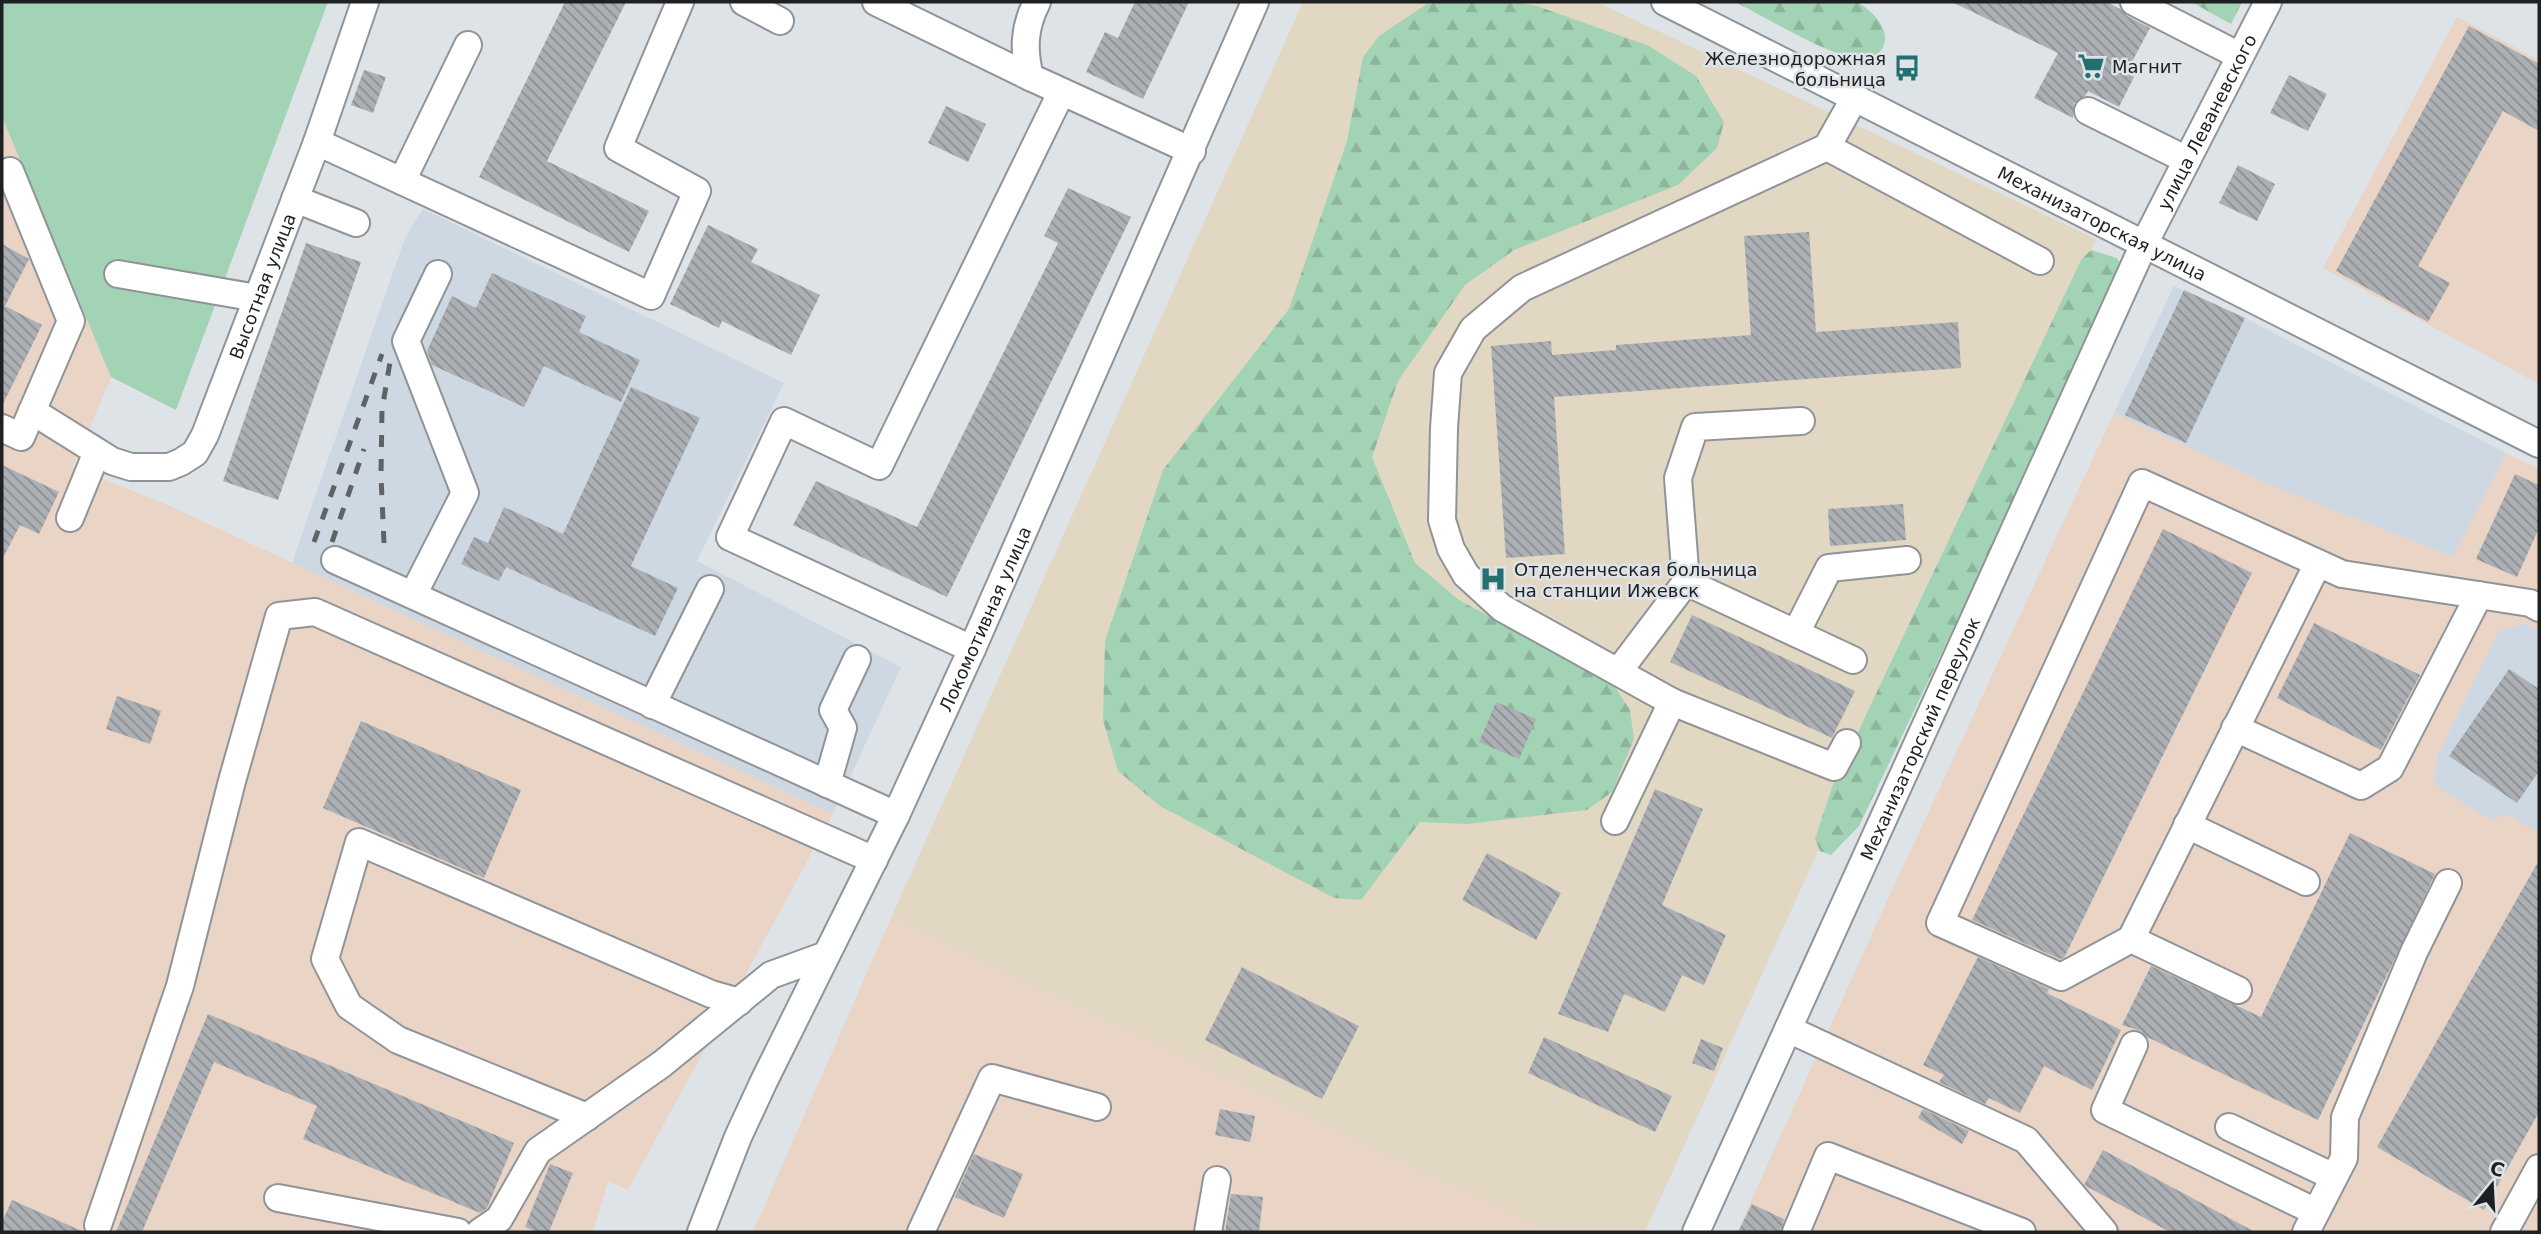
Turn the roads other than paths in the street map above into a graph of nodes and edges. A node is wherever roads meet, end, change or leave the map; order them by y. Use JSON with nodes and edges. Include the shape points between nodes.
{"nodes":[{"id":1,"x":365,"y":2,"type":"edge"},
{"id":2,"x":680,"y":2,"type":"edge"},
{"id":3,"x":744,"y":2,"type":"edge"},
{"id":4,"x":1037,"y":2,"type":"edge"},
{"id":5,"x":1255,"y":2,"type":"edge"},
{"id":6,"x":1665,"y":2,"type":"edge"},
{"id":7,"x":2134,"y":2,"type":"edge"},
{"id":8,"x":2268,"y":2,"type":"edge"},
{"id":9,"x":885,"y":4,"type":"edge"},
{"id":10,"x":780,"y":21,"type":"dead end"},
{"id":11,"x":468,"y":45,"type":"dead end"},
{"id":12,"x":2240,"y":56,"type":"junction"},
{"id":13,"x":1030,"y":77,"type":"junction"},
{"id":14,"x":1061,"y":93,"type":"junction"},
{"id":15,"x":1855,"y":97,"type":"junction"},
{"id":16,"x":2088,"y":111,"type":"dead end"},
{"id":17,"x":317,"y":142,"type":"junction"},
{"id":18,"x":1827,"y":147,"type":"junction"},
{"id":19,"x":1192,"y":151,"type":"junction"},
{"id":20,"x":2187,"y":160,"type":"junction"},
{"id":21,"x":10,"y":171,"type":"dead end"},
{"id":22,"x":402,"y":181,"type":"junction"},
{"id":23,"x":295,"y":200,"type":"junction"},
{"id":24,"x":356,"y":223,"type":"dead end"},
{"id":25,"x":2144,"y":244,"type":"junction"},
{"id":26,"x":2040,"y":261,"type":"dead end"},
{"id":27,"x":118,"y":274,"type":"dead end"},
{"id":28,"x":438,"y":274,"type":"dead end"},
{"id":29,"x":257,"y":298,"type":"junction"},
{"id":30,"x":32,"y":411,"type":"junction"},
{"id":31,"x":1801,"y":421,"type":"dead end"},
{"id":32,"x":2,"y":428,"type":"edge"},
{"id":33,"x":2539,"y":444,"type":"edge"},
{"id":34,"x":90,"y":448,"type":"junction"},
{"id":35,"x":70,"y":519,"type":"dead end"},
{"id":36,"x":335,"y":560,"type":"dead end"},
{"id":37,"x":1907,"y":560,"type":"dead end"},
{"id":38,"x":2318,"y":563,"type":"junction"},
{"id":39,"x":1686,"y":582,"type":"junction"},
{"id":40,"x":710,"y":589,"type":"dead end"},
{"id":41,"x":413,"y":595,"type":"junction"},
{"id":42,"x":2479,"y":595,"type":"junction"},
{"id":43,"x":2539,"y":608,"type":"edge"},
{"id":44,"x":1796,"y":633,"type":"junction"},
{"id":45,"x":972,"y":649,"type":"junction"},
{"id":46,"x":858,"y":659,"type":"dead end"},
{"id":47,"x":1853,"y":660,"type":"dead end"},
{"id":48,"x":1618,"y":672,"type":"junction"},
{"id":49,"x":1672,"y":702,"type":"junction"},
{"id":50,"x":652,"y":705,"type":"junction"},
{"id":51,"x":2235,"y":728,"type":"junction"},
{"id":52,"x":1847,"y":743,"type":"dead end"},
{"id":53,"x":827,"y":784,"type":"junction"},
{"id":54,"x":896,"y":815,"type":"junction"},
{"id":55,"x":1615,"y":821,"type":"dead end"},
{"id":56,"x":2188,"y":825,"type":"junction"},
{"id":57,"x":874,"y":860,"type":"junction"},
{"id":58,"x":2306,"y":881,"type":"dead end"},
{"id":59,"x":2448,"y":883,"type":"dead end"},
{"id":60,"x":2131,"y":939,"type":"junction"},
{"id":61,"x":826,"y":956,"type":"junction"},
{"id":62,"x":2238,"y":990,"type":"dead end"},
{"id":63,"x":739,"y":1002,"type":"junction"},
{"id":64,"x":1788,"y":1029,"type":"junction"},
{"id":65,"x":2134,"y":1045,"type":"dead end"},
{"id":66,"x":1097,"y":1107,"type":"dead end"},
{"id":67,"x":587,"y":1117,"type":"junction"},
{"id":68,"x":2229,"y":1127,"type":"dead end"},
{"id":69,"x":2539,"y":1168,"type":"edge"},
{"id":70,"x":2334,"y":1177,"type":"junction"},
{"id":71,"x":1217,"y":1180,"type":"dead end"},
{"id":72,"x":278,"y":1198,"type":"dead end"},
{"id":73,"x":2311,"y":1222,"type":"edge"},
{"id":74,"x":98,"y":1225,"type":"dead end"},
{"id":75,"x":1987,"y":1226,"type":"edge"},
{"id":76,"x":458,"y":1232,"type":"edge"},
{"id":77,"x":480,"y":1232,"type":"edge"},
{"id":78,"x":701,"y":1232,"type":"edge"},
{"id":79,"x":921,"y":1232,"type":"edge"},
{"id":80,"x":1208,"y":1232,"type":"edge"},
{"id":81,"x":1696,"y":1232,"type":"edge"},
{"id":82,"x":1796,"y":1232,"type":"edge"},
{"id":83,"x":2022,"y":1232,"type":"edge"},
{"id":84,"x":2104,"y":1232,"type":"edge"},
{"id":85,"x":2504,"y":1232,"type":"edge"}],
"edges":[{"from":1,"to":17,"type":"street","name":"Высотная улица"},
{"from":2,"to":22,"type":"street","via":[[618,148],[698,191],[651,296]]},
{"from":3,"to":10,"type":"street"},
{"from":4,"to":13,"type":"street","via":[[1026,31]]},
{"from":5,"to":19,"type":"street","name":"Локомотивная улица"},
{"from":6,"to":15,"type":"street","name":"Механизаторская улица"},
{"from":7,"to":12,"type":"street"},
{"from":8,"to":12,"type":"street","name":"улица Леваневского"},
{"from":9,"to":13,"type":"street"},
{"from":11,"to":22,"type":"street"},
{"from":12,"to":20,"type":"street","name":"улица Леваневского"},
{"from":13,"to":14,"type":"street"},
{"from":14,"to":19,"type":"street"},
{"from":14,"to":45,"type":"street","via":[[878,466],[784,421],[730,537]]},
{"from":15,"to":18,"type":"street"},
{"from":15,"to":25,"type":"street","name":"Механизаторская улица"},
{"from":16,"to":20,"type":"street"},
{"from":17,"to":22,"type":"street"},
{"from":17,"to":23,"type":"street","name":"Высотная улица"},
{"from":18,"to":26,"type":"street"},
{"from":18,"to":48,"type":"street","via":[[1522,288],[1473,329],[1448,373],[1442,520],[1466,575],[1502,608]]},
{"from":19,"to":45,"type":"street","name":"Локомотивная улица"},
{"from":20,"to":25,"type":"street","name":"улица Леваневского"},
{"from":21,"to":30,"type":"street","via":[[71,321]]},
{"from":23,"to":24,"type":"street"},
{"from":23,"to":29,"type":"street","name":"Высотная улица"},
{"from":25,"to":33,"type":"street","name":"Механизаторская улица"},
{"from":25,"to":64,"type":"street","name":"Механизаторский переулок"},
{"from":27,"to":29,"type":"street"},
{"from":28,"to":41,"type":"street","via":[[406,341],[465,493]]},
{"from":29,"to":34,"type":"street","name":"Высотная улица","via":[[195,453],[169,467],[131,467]]},
{"from":30,"to":32,"type":"street","via":[[21,437]]},
{"from":30,"to":34,"type":"street","name":"Высотная улица"},
{"from":31,"to":39,"type":"street","via":[[1695,427],[1678,478]]},
{"from":34,"to":35,"type":"street"},
{"from":36,"to":41,"type":"street"},
{"from":37,"to":44,"type":"street","via":[[1829,568]]},
{"from":38,"to":42,"type":"street","via":[[2343,574]]},
{"from":38,"to":51,"type":"street"},
{"from":38,"to":60,"type":"street","via":[[2142,483],[1940,923],[2061,977]]},
{"from":39,"to":44,"type":"street"},
{"from":39,"to":48,"type":"street"},
{"from":40,"to":50,"type":"street"},
{"from":41,"to":50,"type":"street"},
{"from":42,"to":43,"type":"street"},
{"from":42,"to":51,"type":"street","via":[[2390,768],[2361,786]]},
{"from":44,"to":47,"type":"street"},
{"from":45,"to":54,"type":"street","name":"Локомотивная улица"},
{"from":46,"to":53,"type":"street","via":[[833,710],[843,728]]},
{"from":48,"to":49,"type":"street"},
{"from":49,"to":52,"type":"street","via":[[1834,767]]},
{"from":49,"to":55,"type":"street"},
{"from":50,"to":53,"type":"street"},
{"from":51,"to":56,"type":"street"},
{"from":53,"to":54,"type":"street"},
{"from":54,"to":57,"type":"street","name":"Локомотивная улица"},
{"from":56,"to":58,"type":"street"},
{"from":56,"to":60,"type":"street"},
{"from":57,"to":61,"type":"street","name":"Локомотивная улица"},
{"from":57,"to":74,"type":"street","via":[[315,612],[279,616],[180,986]]},
{"from":59,"to":70,"type":"street","via":[[2345,1117],[2344,1158]]},
{"from":60,"to":62,"type":"street"},
{"from":61,"to":63,"type":"street","via":[[771,975]]},
{"from":61,"to":78,"type":"street","name":"Локомотивная улица","via":[[738,1137]]},
{"from":63,"to":67,"type":"street"},
{"from":63,"to":67,"type":"street","via":[[710,994],[359,842],[325,959],[349,1006],[398,1040]]},
{"from":64,"to":81,"type":"street","name":"Механизаторский переулок"},
{"from":64,"to":84,"type":"street","via":[[2026,1140]]},
{"from":65,"to":73,"type":"street","via":[[2105,1110]]},
{"from":66,"to":79,"type":"street","via":[[992,1078]]},
{"from":67,"to":77,"type":"street","via":[[538,1151],[499,1219]]},
{"from":68,"to":70,"type":"street"},
{"from":69,"to":85,"type":"street"},
{"from":70,"to":73,"type":"street"},
{"from":71,"to":80,"type":"street"},
{"from":72,"to":76,"type":"street"},
{"from":75,"to":82,"type":"street","via":[[1828,1156]]},
{"from":75,"to":83,"type":"street"}]}
